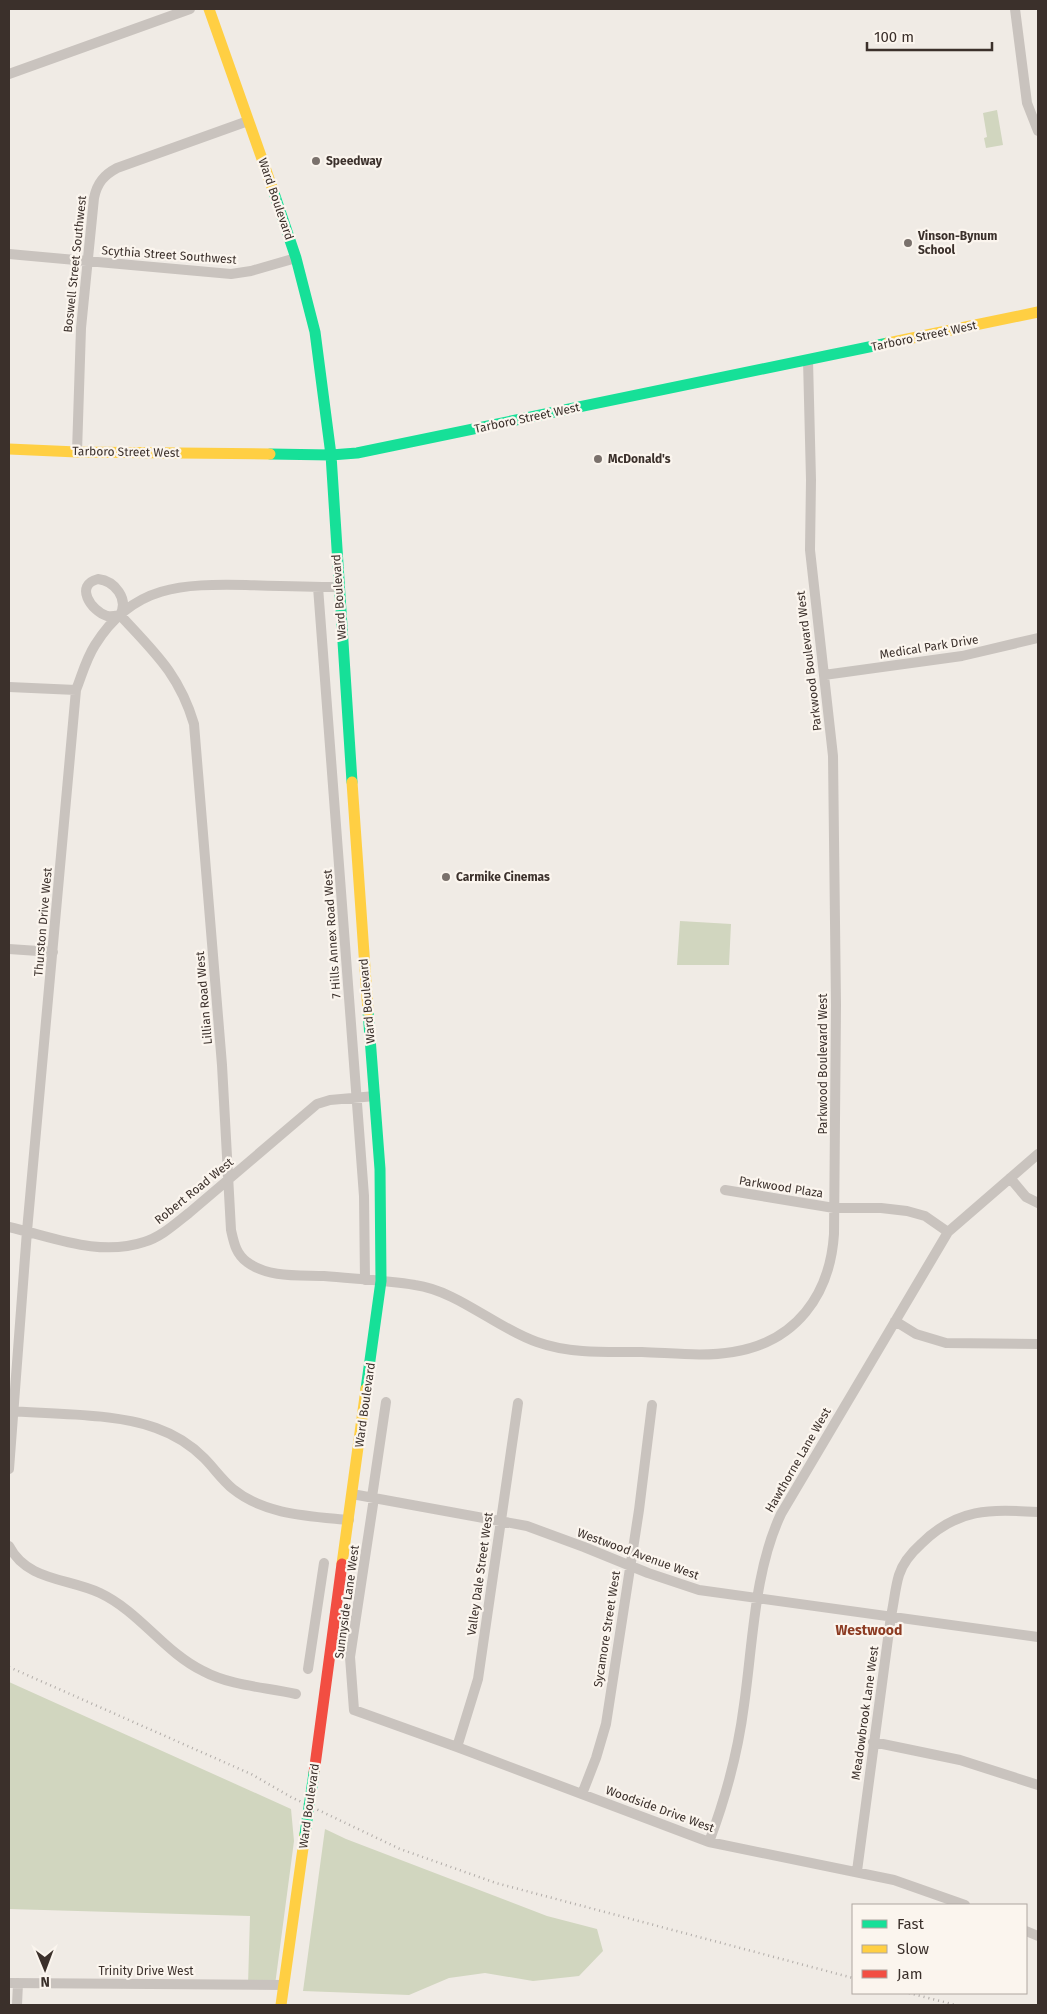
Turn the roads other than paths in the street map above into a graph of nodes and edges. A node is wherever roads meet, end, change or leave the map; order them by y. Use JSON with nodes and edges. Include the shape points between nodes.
{"nodes":[{"id":1,"x":190,"y":9,"type":"edge"},
{"id":2,"x":210,"y":9,"type":"edge"},
{"id":3,"x":1015,"y":9,"type":"edge"},
{"id":4,"x":9,"y":74,"type":"edge"},
{"id":5,"x":248,"y":121,"type":"junction"},
{"id":6,"x":1038,"y":131,"type":"edge"},
{"id":7,"x":9,"y":254,"type":"edge"},
{"id":8,"x":296,"y":258,"type":"junction"},
{"id":9,"x":88,"y":262,"type":"junction"},
{"id":10,"x":1038,"y":312,"type":"edge"},
{"id":11,"x":808,"y":360,"type":"junction"},
{"id":12,"x":9,"y":449,"type":"edge"},
{"id":13,"x":77,"y":452,"type":"junction"},
{"id":14,"x":331,"y":455,"type":"junction"},
{"id":15,"x":318,"y":587,"type":"junction"},
{"id":16,"x":338,"y":587,"type":"junction"},
{"id":17,"x":120,"y":615,"type":"junction"},
{"id":18,"x":1038,"y":638,"type":"edge"},
{"id":19,"x":824,"y":675,"type":"junction"},
{"id":20,"x":9,"y":687,"type":"edge"},
{"id":21,"x":76,"y":690,"type":"junction"},
{"id":22,"x":9,"y":949,"type":"edge"},
{"id":23,"x":53,"y":952,"type":"junction"},
{"id":24,"x":375,"y":1096,"type":"junction"},
{"id":25,"x":357,"y":1098,"type":"junction"},
{"id":26,"x":1038,"y":1154,"type":"edge"},
{"id":27,"x":1010,"y":1178,"type":"junction"},
{"id":28,"x":228,"y":1180,"type":"junction"},
{"id":29,"x":725,"y":1190,"type":"dead end"},
{"id":30,"x":1038,"y":1203,"type":"edge"},
{"id":31,"x":834,"y":1208,"type":"junction"},
{"id":32,"x":9,"y":1227,"type":"edge"},
{"id":33,"x":27,"y":1231,"type":"junction"},
{"id":34,"x":948,"y":1232,"type":"junction"},
{"id":35,"x":365,"y":1280,"type":"junction"},
{"id":36,"x":381,"y":1281,"type":"junction"},
{"id":37,"x":895,"y":1321,"type":"junction"},
{"id":38,"x":1038,"y":1344,"type":"edge"},
{"id":39,"x":386,"y":1402,"type":"dead end"},
{"id":40,"x":518,"y":1403,"type":"dead end"},
{"id":41,"x":652,"y":1405,"type":"dead end"},
{"id":42,"x":11,"y":1411,"type":"edge"},
{"id":43,"x":9,"y":1469,"type":"edge"},
{"id":44,"x":352,"y":1494,"type":"junction"},
{"id":45,"x":373,"y":1497,"type":"junction"},
{"id":46,"x":1038,"y":1512,"type":"edge"},
{"id":47,"x":349,"y":1520,"type":"junction"},
{"id":48,"x":501,"y":1521,"type":"junction"},
{"id":49,"x":9,"y":1546,"type":"edge"},
{"id":50,"x":324,"y":1563,"type":"dead end"},
{"id":51,"x":630,"y":1565,"type":"junction"},
{"id":52,"x":758,"y":1599,"type":"junction"},
{"id":53,"x":318,"y":1602,"type":"junction"},
{"id":54,"x":336,"y":1605,"type":"junction"},
{"id":55,"x":891,"y":1616,"type":"junction"},
{"id":56,"x":1038,"y":1637,"type":"edge"},
{"id":57,"x":308,"y":1669,"type":"dead end"},
{"id":58,"x":296,"y":1694,"type":"dead end"},
{"id":59,"x":354,"y":1710,"type":"joint"},
{"id":60,"x":873,"y":1742,"type":"junction"},
{"id":61,"x":457,"y":1747,"type":"junction"},
{"id":62,"x":1038,"y":1785,"type":"edge"},
{"id":63,"x":582,"y":1794,"type":"junction"},
{"id":64,"x":709,"y":1842,"type":"junction"},
{"id":65,"x":857,"y":1872,"type":"junction"},
{"id":66,"x":962,"y":1904,"type":"edge"},
{"id":67,"x":13,"y":1983,"type":"edge"},
{"id":68,"x":283,"y":1985,"type":"junction"},
{"id":69,"x":17,"y":2005,"type":"edge"},
{"id":70,"x":281,"y":2005,"type":"edge"}],
"edges":[{"from":1,"to":4,"type":"street"},
{"from":2,"to":5,"type":"main road","name":"Ward Boulevard"},
{"from":3,"to":6,"type":"street","via":[[1027,103]]},
{"from":5,"to":8,"type":"main road","name":"Ward Boulevard"},
{"from":5,"to":9,"type":"street","name":"Boswell Street Southwest","via":[[117,168],[104,177],[94,198]]},
{"from":7,"to":9,"type":"street","name":"Scythia Street Southwest"},
{"from":8,"to":9,"type":"street","name":"Scythia Street Southwest","via":[[231,274]]},
{"from":8,"to":14,"type":"main road","name":"Ward Boulevard","via":[[315,332]]},
{"from":9,"to":13,"type":"street","name":"Boswell Street Southwest","via":[[80,328]]},
{"from":10,"to":11,"type":"main road","name":"Tarboro Street West"},
{"from":11,"to":14,"type":"main road","name":"Tarboro Street West","via":[[357,453]]},
{"from":11,"to":19,"type":"street","name":"Parkwood Boulevard West","via":[[810,550]]},
{"from":12,"to":13,"type":"main road","name":"Tarboro Street West"},
{"from":13,"to":14,"type":"main road","name":"Tarboro Street West"},
{"from":14,"to":16,"type":"main road","name":"Ward Boulevard"},
{"from":15,"to":16,"type":"street","name":"Thurston Drive West"},
{"from":15,"to":17,"type":"street","name":"Thurston Drive West","via":[[168,588],[127,608]]},
{"from":15,"to":25,"type":"street","name":"7 Hills Annex Road West"},
{"from":16,"to":24,"type":"main road","name":"Ward Boulevard"},
{"from":17,"to":21,"type":"street","name":"Thurston Drive West","via":[[95,645]]},
{"from":17,"to":28,"type":"street","name":"Lillian Road West","via":[[170,671],[185,698],[194,724],[222,1065]]},
{"from":18,"to":19,"type":"street","name":"Medical Park Drive","via":[[949,658]]},
{"from":19,"to":31,"type":"street","name":"Parkwood Boulevard West","via":[[833,756]]},
{"from":20,"to":21,"type":"street"},
{"from":21,"to":23,"type":"street","name":"Thurston Drive West"},
{"from":22,"to":23,"type":"street"},
{"from":23,"to":33,"type":"street","name":"Thurston Drive West"},
{"from":24,"to":25,"type":"street","name":"Robert Road West"},
{"from":24,"to":36,"type":"main road","name":"Ward Boulevard"},
{"from":25,"to":28,"type":"street","name":"Robert Road West","via":[[317,1104]]},
{"from":25,"to":35,"type":"street","name":"7 Hills Annex Road West","via":[[364,1196]]},
{"from":26,"to":27,"type":"street","name":"Hawthorne Lane West"},
{"from":27,"to":30,"type":"street","via":[[1026,1197]]},
{"from":27,"to":34,"type":"street","name":"Hawthorne Lane West"},
{"from":28,"to":33,"type":"street","name":"Robert Road West","via":[[168,1230],[145,1242],[118,1248],[89,1247]]},
{"from":28,"to":35,"type":"street","name":"Lillian Road West","via":[[231,1230],[235,1246],[249,1264],[274,1272]]},
{"from":29,"to":31,"type":"street","name":"Parkwood Plaza"},
{"from":31,"to":34,"type":"street","name":"Parkwood Plaza","via":[[908,1211],[925,1216]]},
{"from":31,"to":36,"type":"street","name":"Parkwood Boulevard West","via":[[831,1259],[824,1284],[814,1301],[796,1322],[778,1336],[749,1349],[732,1352],[580,1351],[547,1345],[434,1289]]},
{"from":32,"to":33,"type":"street","name":"Robert Road West"},
{"from":33,"to":42,"type":"street","name":"Thurston Drive West"},
{"from":34,"to":37,"type":"street","name":"Hawthorne Lane West"},
{"from":35,"to":36,"type":"street","name":"Lillian Road West"},
{"from":36,"to":44,"type":"main road","name":"Ward Boulevard"},
{"from":37,"to":38,"type":"street","via":[[916,1334],[946,1343]]},
{"from":37,"to":52,"type":"street","name":"Hawthorne Lane West","via":[[781,1514],[767,1548]]},
{"from":39,"to":45,"type":"street","name":"Sunnyside Lane West"},
{"from":40,"to":48,"type":"street","name":"Valley Dale Street West"},
{"from":41,"to":51,"type":"street","name":"Sycamore Street West"},
{"from":42,"to":43,"type":"street","name":"Thurston Drive West"},
{"from":42,"to":47,"type":"street","via":[[137,1422],[157,1428],[192,1447],[232,1488],[256,1503],[278,1511]]},
{"from":44,"to":45,"type":"street","name":"Westwood Avenue West"},
{"from":44,"to":47,"type":"main road","name":"Ward Boulevard"},
{"from":45,"to":48,"type":"street","name":"Westwood Avenue West"},
{"from":45,"to":59,"type":"street","name":"Sunnyside Lane West","via":[[350,1658]]},
{"from":46,"to":55,"type":"street","name":"Meadowbrook Lane West","via":[[977,1512],[956,1518],[931,1534],[906,1559],[899,1574]]},
{"from":47,"to":54,"type":"main road","name":"Ward Boulevard"},
{"from":48,"to":51,"type":"street","name":"Westwood Avenue West","via":[[526,1526]]},
{"from":48,"to":61,"type":"street","name":"Valley Dale Street West","via":[[478,1679]]},
{"from":49,"to":58,"type":"street","via":[[20,1562],[37,1573],[83,1586],[116,1602],[176,1653],[203,1671],[236,1683]]},
{"from":50,"to":53,"type":"street"},
{"from":51,"to":52,"type":"street","name":"Westwood Avenue West","via":[[699,1590]]},
{"from":51,"to":63,"type":"street","name":"Sycamore Street West","via":[[606,1724]]},
{"from":52,"to":55,"type":"street","name":"Westwood Avenue West"},
{"from":52,"to":64,"type":"street","name":"Hawthorne Lane West","via":[[740,1731],[724,1801]]},
{"from":53,"to":54,"type":"street"},
{"from":53,"to":57,"type":"street"},
{"from":54,"to":68,"type":"main road","name":"Ward Boulevard","bridge":true},
{"from":55,"to":56,"type":"street","name":"Westwood Avenue West"},
{"from":55,"to":60,"type":"street","name":"Meadowbrook Lane West"},
{"from":59,"to":61,"type":"street","name":"Woodside Drive West"},
{"from":60,"to":62,"type":"street","via":[[960,1760]]},
{"from":60,"to":65,"type":"street","name":"Meadowbrook Lane West"},
{"from":61,"to":63,"type":"street","name":"Woodside Drive West"},
{"from":63,"to":64,"type":"street","name":"Woodside Drive West"},
{"from":64,"to":65,"type":"street","name":"Woodside Drive West"},
{"from":65,"to":66,"type":"street","name":"Woodside Drive West","via":[[894,1880]]},
{"from":67,"to":68,"type":"street","name":"Trinity Drive West"},
{"from":67,"to":69,"type":"street"},
{"from":68,"to":70,"type":"main road","name":"Ward Boulevard"}]}
